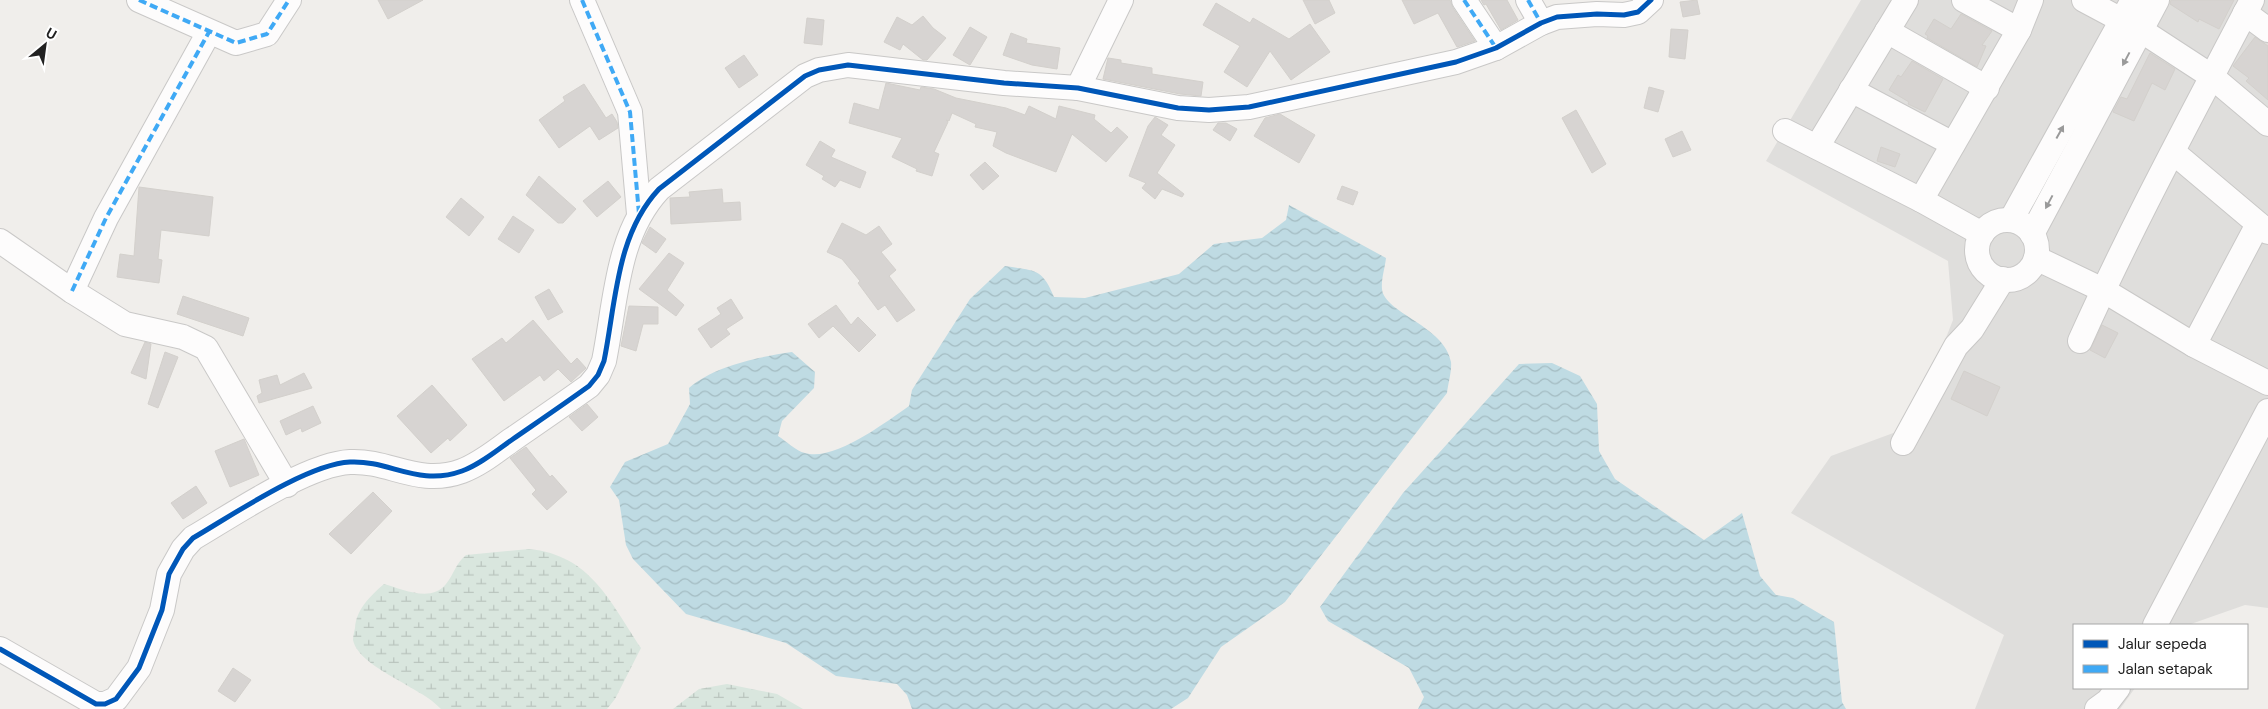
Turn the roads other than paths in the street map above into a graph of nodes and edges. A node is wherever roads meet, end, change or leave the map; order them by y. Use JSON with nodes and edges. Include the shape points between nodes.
{"nodes":[{"id":1,"x":139,"y":0,"type":"edge"},
{"id":2,"x":289,"y":0,"type":"edge"},
{"id":3,"x":582,"y":0,"type":"edge"},
{"id":4,"x":1121,"y":0,"type":"edge"},
{"id":5,"x":1464,"y":0,"type":"edge"},
{"id":6,"x":1528,"y":0,"type":"edge"},
{"id":7,"x":1651,"y":0,"type":"edge"},
{"id":8,"x":1906,"y":0,"type":"edge"},
{"id":9,"x":1964,"y":0,"type":"edge"},
{"id":10,"x":2031,"y":0,"type":"edge"},
{"id":11,"x":2084,"y":0,"type":"edge"},
{"id":12,"x":2157,"y":0,"type":"edge"},
{"id":13,"x":2248,"y":7,"type":"edge"},
{"id":14,"x":2132,"y":17,"type":"edge"},
{"id":15,"x":1541,"y":23,"type":"junction"},
{"id":16,"x":2019,"y":30,"type":"junction"},
{"id":17,"x":2268,"y":30,"type":"edge"},
{"id":18,"x":1887,"y":31,"type":"junction"},
{"id":19,"x":209,"y":32,"type":"junction"},
{"id":20,"x":1496,"y":48,"type":"junction"},
{"id":21,"x":2211,"y":76,"type":"junction"},
{"id":22,"x":1078,"y":88,"type":"junction"},
{"id":23,"x":1987,"y":88,"type":"junction"},
{"id":24,"x":1851,"y":90,"type":"junction"},
{"id":25,"x":2268,"y":124,"type":"edge"},
{"id":26,"x":1785,"y":131,"type":"dead end"},
{"id":27,"x":1953,"y":144,"type":"junction"},
{"id":28,"x":1817,"y":147,"type":"junction"},
{"id":29,"x":2173,"y":152,"type":"junction"},
{"id":30,"x":1921,"y":200,"type":"junction"},
{"id":31,"x":639,"y":214,"type":"junction"},
{"id":32,"x":2011,"y":220,"type":"junction"},
{"id":33,"x":2263,"y":228,"type":"edge"},
{"id":34,"x":1982,"y":234,"type":"junction"},
{"id":35,"x":2032,"y":234,"type":"junction"},
{"id":36,"x":0,"y":242,"type":"edge"},
{"id":37,"x":2036,"y":258,"type":"junction"},
{"id":38,"x":1995,"y":276,"type":"junction"},
{"id":39,"x":2103,"y":290,"type":"junction"},
{"id":40,"x":72,"y":291,"type":"junction"},
{"id":41,"x":2080,"y":341,"type":"dead end"},
{"id":42,"x":2194,"y":345,"type":"junction"},
{"id":43,"x":2268,"y":383,"type":"edge"},
{"id":44,"x":2268,"y":411,"type":"edge"},
{"id":45,"x":1903,"y":443,"type":"dead end"},
{"id":46,"x":287,"y":485,"type":"junction"},
{"id":47,"x":2156,"y":624,"type":"edge"},
{"id":48,"x":0,"y":649,"type":"edge"},
{"id":49,"x":2117,"y":689,"type":"edge"},
{"id":50,"x":2097,"y":709,"type":"edge"}],
"edges":[{"from":1,"to":19,"type":"street"},
{"from":2,"to":19,"type":"street","via":[[267,34],[236,43]]},
{"from":3,"to":31,"type":"street","via":[[630,112]]},
{"from":4,"to":22,"type":"street"},
{"from":5,"to":20,"type":"street"},
{"from":6,"to":15,"type":"street"},
{"from":7,"to":15,"type":"street","via":[[1638,12],[1624,15],[1574,15]]},
{"from":8,"to":18,"type":"street"},
{"from":9,"to":16,"type":"street"},
{"from":10,"to":16,"type":"street"},
{"from":11,"to":14,"type":"street"},
{"from":12,"to":14,"type":"street"},
{"from":13,"to":17,"type":"street"},
{"from":13,"to":21,"type":"street"},
{"from":14,"to":21,"type":"street"},
{"from":32,"to":14,"type":"street","one_way":true},
{"from":14,"to":35,"type":"street","one_way":true},
{"from":15,"to":20,"type":"street"},
{"from":16,"to":23,"type":"street"},
{"from":18,"to":23,"type":"street"},
{"from":18,"to":24,"type":"street"},
{"from":19,"to":40,"type":"street","via":[[106,218]]},
{"from":20,"to":22,"type":"street","via":[[1456,62],[1229,110],[1178,108]]},
{"from":21,"to":25,"type":"street"},
{"from":21,"to":29,"type":"street"},
{"from":22,"to":31,"type":"street","via":[[848,65],[819,70],[805,76],[659,189]]},
{"from":23,"to":27,"type":"street"},
{"from":24,"to":27,"type":"street"},
{"from":24,"to":28,"type":"street"},
{"from":26,"to":28,"type":"street"},
{"from":27,"to":30,"type":"street"},
{"from":28,"to":30,"type":"street"},
{"from":29,"to":33,"type":"street"},
{"from":29,"to":39,"type":"street"},
{"from":30,"to":34,"type":"street"},
{"from":31,"to":46,"type":"street","via":[[621,263],[604,361],[588,386],[489,456],[461,471],[426,477],[349,462],[305,475]]},
{"from":32,"to":34,"type":"street","via":[[1994,222]]},
{"from":32,"to":35,"type":"street","via":[[2019,222]]},
{"from":33,"to":42,"type":"street"},
{"from":34,"to":38,"type":"street","via":[[1978,241],[1978,258]]},
{"from":35,"to":37,"type":"street"},
{"from":36,"to":40,"type":"street"},
{"from":37,"to":38,"type":"street","via":[[2019,277]]},
{"from":37,"to":39,"type":"street"},
{"from":38,"to":45,"type":"street","via":[[1972,328],[1956,346]]},
{"from":39,"to":41,"type":"street"},
{"from":39,"to":42,"type":"street"},
{"from":40,"to":46,"type":"street","via":[[126,324],[183,337],[206,348]]},
{"from":42,"to":43,"type":"street"},
{"from":44,"to":47,"type":"street"},
{"from":46,"to":48,"type":"street","via":[[193,538],[183,549],[169,574],[162,610],[139,668],[116,699],[96,704]]},
{"from":49,"to":50,"type":"street"}]}
